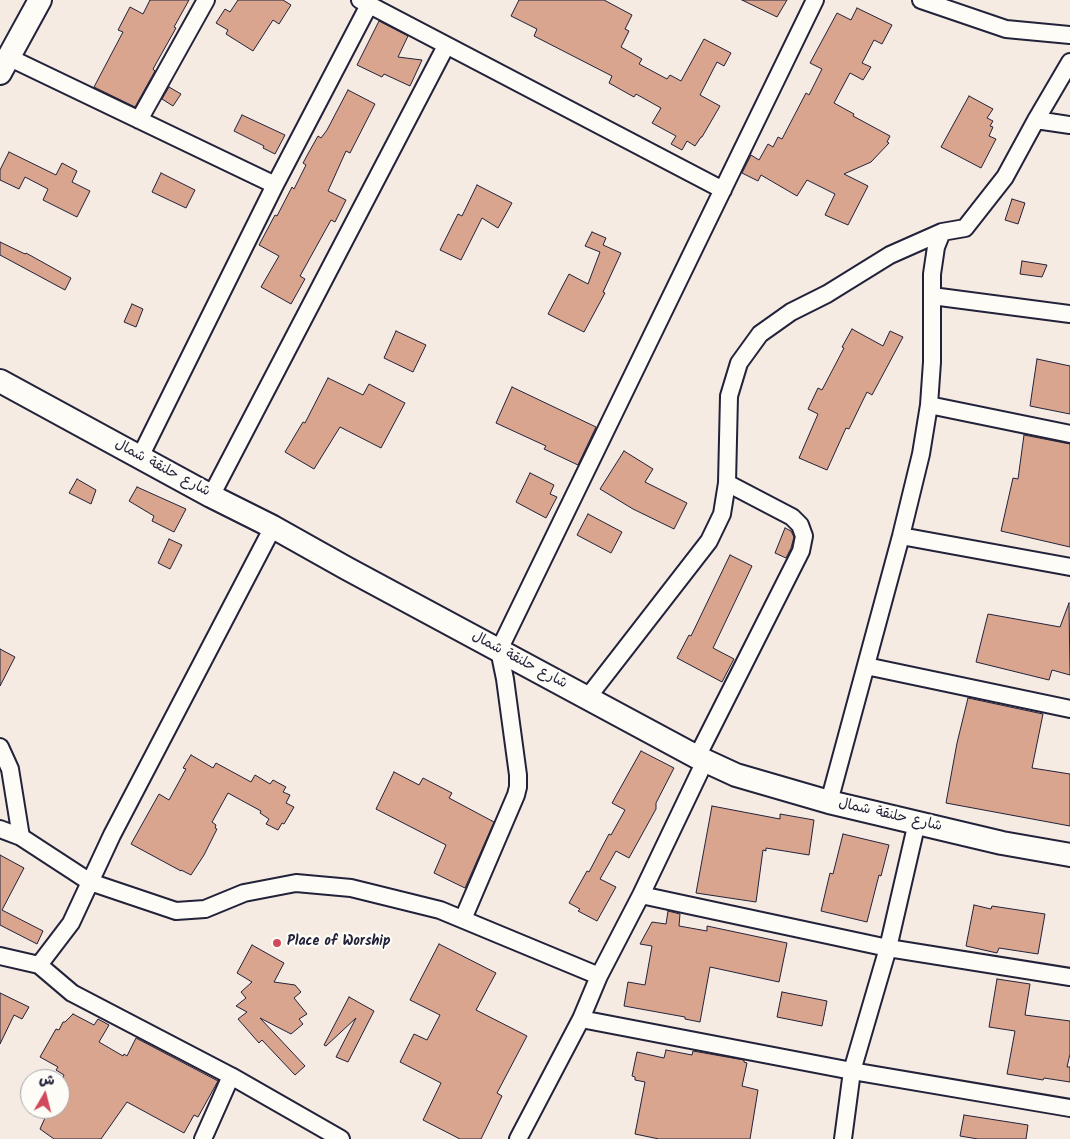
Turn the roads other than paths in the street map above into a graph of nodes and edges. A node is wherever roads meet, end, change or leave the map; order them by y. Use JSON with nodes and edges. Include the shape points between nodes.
{"nodes":[{"id":1,"x":40,"y":0,"type":"edge"},
{"id":2,"x":206,"y":0,"type":"edge"},
{"id":3,"x":815,"y":0,"type":"edge"},
{"id":4,"x":922,"y":0,"type":"edge"},
{"id":5,"x":365,"y":3,"type":"edge"},
{"id":6,"x":1070,"y":35,"type":"edge"},
{"id":7,"x":446,"y":46,"type":"junction"},
{"id":8,"x":1070,"y":62,"type":"edge"},
{"id":9,"x":4,"y":65,"type":"edge"},
{"id":10,"x":139,"y":120,"type":"junction"},
{"id":11,"x":1036,"y":120,"type":"junction"},
{"id":12,"x":1070,"y":125,"type":"edge"},
{"id":13,"x":275,"y":185,"type":"junction"},
{"id":14,"x":723,"y":190,"type":"junction"},
{"id":15,"x":942,"y":232,"type":"junction"},
{"id":16,"x":932,"y":296,"type":"junction"},
{"id":17,"x":1070,"y":314,"type":"edge"},
{"id":18,"x":0,"y":382,"type":"edge"},
{"id":19,"x":929,"y":406,"type":"junction"},
{"id":20,"x":1070,"y":434,"type":"edge"},
{"id":21,"x":140,"y":457,"type":"junction"},
{"id":22,"x":727,"y":483,"type":"junction"},
{"id":23,"x":211,"y":496,"type":"junction"},
{"id":24,"x":273,"y":527,"type":"junction"},
{"id":25,"x":901,"y":536,"type":"junction"},
{"id":26,"x":1070,"y":567,"type":"edge"},
{"id":27,"x":498,"y":650,"type":"junction"},
{"id":28,"x":866,"y":666,"type":"junction"},
{"id":29,"x":588,"y":697,"type":"junction"},
{"id":30,"x":1070,"y":709,"type":"edge"},
{"id":31,"x":0,"y":747,"type":"edge"},
{"id":32,"x":701,"y":759,"type":"junction"},
{"id":33,"x":830,"y":802,"type":"junction"},
{"id":34,"x":917,"y":822,"type":"junction"},
{"id":35,"x":0,"y":829,"type":"edge"},
{"id":36,"x":21,"y":838,"type":"junction"},
{"id":37,"x":1070,"y":855,"type":"edge"},
{"id":38,"x":90,"y":882,"type":"junction"},
{"id":39,"x":641,"y":895,"type":"junction"},
{"id":40,"x":463,"y":919,"type":"junction"},
{"id":41,"x":888,"y":948,"type":"junction"},
{"id":42,"x":0,"y":956,"type":"edge"},
{"id":43,"x":39,"y":965,"type":"junction"},
{"id":44,"x":599,"y":976,"type":"junction"},
{"id":45,"x":1070,"y":977,"type":"edge"},
{"id":46,"x":581,"y":1020,"type":"junction"},
{"id":47,"x":852,"y":1071,"type":"junction"},
{"id":48,"x":231,"y":1076,"type":"junction"},
{"id":49,"x":1070,"y":1108,"type":"edge"},
{"id":50,"x":203,"y":1139,"type":"edge"},
{"id":51,"x":341,"y":1139,"type":"edge"},
{"id":52,"x":518,"y":1139,"type":"edge"},
{"id":53,"x":843,"y":1139,"type":"edge"}],
"edges":[{"from":1,"to":9,"type":"street"},
{"from":2,"to":10,"type":"street"},
{"from":3,"to":14,"type":"street"},
{"from":4,"to":6,"type":"street","via":[[1006,29]]},
{"from":5,"to":7,"type":"street"},
{"from":5,"to":13,"type":"street"},
{"from":7,"to":14,"type":"street"},
{"from":7,"to":23,"type":"street"},
{"from":8,"to":11,"type":"street"},
{"from":9,"to":10,"type":"street"},
{"from":10,"to":13,"type":"street"},
{"from":11,"to":12,"type":"street"},
{"from":11,"to":15,"type":"street","via":[[1005,177],[964,228]]},
{"from":13,"to":21,"type":"street"},
{"from":14,"to":27,"type":"street"},
{"from":15,"to":16,"type":"street","via":[[936,247]]},
{"from":15,"to":22,"type":"street","via":[[890,255],[760,334],[739,363],[729,396]]},
{"from":16,"to":17,"type":"street"},
{"from":16,"to":19,"type":"street"},
{"from":18,"to":21,"type":"street","name":"شارع حلنقة شمال"},
{"from":19,"to":20,"type":"street"},
{"from":19,"to":25,"type":"street"},
{"from":21,"to":23,"type":"street","name":"شارع حلنقة شمال"},
{"from":22,"to":29,"type":"street","via":[[722,514],[709,541]]},
{"from":22,"to":32,"type":"street","via":[[792,518],[800,525],[804,536],[801,551]]},
{"from":23,"to":24,"type":"street","name":"شارع حلنقة شمال"},
{"from":24,"to":27,"type":"street","name":"شارع حلنقة شمال"},
{"from":24,"to":38,"type":"street"},
{"from":25,"to":26,"type":"street"},
{"from":25,"to":28,"type":"street"},
{"from":27,"to":29,"type":"street","name":"شارع حلنقة شمال"},
{"from":27,"to":40,"type":"street","via":[[505,679],[518,787]]},
{"from":28,"to":30,"type":"street"},
{"from":28,"to":33,"type":"street"},
{"from":29,"to":32,"type":"street","name":"شارع حلنقة شمال"},
{"from":31,"to":36,"type":"street","via":[[10,769]]},
{"from":32,"to":33,"type":"street","name":"شارع حلنقة شمال","via":[[736,775]]},
{"from":32,"to":39,"type":"street"},
{"from":33,"to":34,"type":"street","name":"شارع حلنقة شمال"},
{"from":34,"to":37,"type":"street","name":"شارع حلنقة شمال"},
{"from":34,"to":41,"type":"street"},
{"from":35,"to":36,"type":"street"},
{"from":36,"to":38,"type":"street"},
{"from":38,"to":40,"type":"street","via":[[176,911],[205,909],[244,893],[296,883],[351,888],[440,910]]},
{"from":38,"to":43,"type":"street","via":[[71,923]]},
{"from":39,"to":41,"type":"street"},
{"from":39,"to":44,"type":"street"},
{"from":40,"to":44,"type":"street"},
{"from":41,"to":45,"type":"street"},
{"from":41,"to":47,"type":"street"},
{"from":42,"to":43,"type":"street"},
{"from":43,"to":48,"type":"street","via":[[72,993]]},
{"from":44,"to":46,"type":"street"},
{"from":46,"to":47,"type":"street"},
{"from":46,"to":52,"type":"street"},
{"from":47,"to":49,"type":"street"},
{"from":47,"to":53,"type":"street"},
{"from":48,"to":50,"type":"street"},
{"from":48,"to":51,"type":"street"}]}
